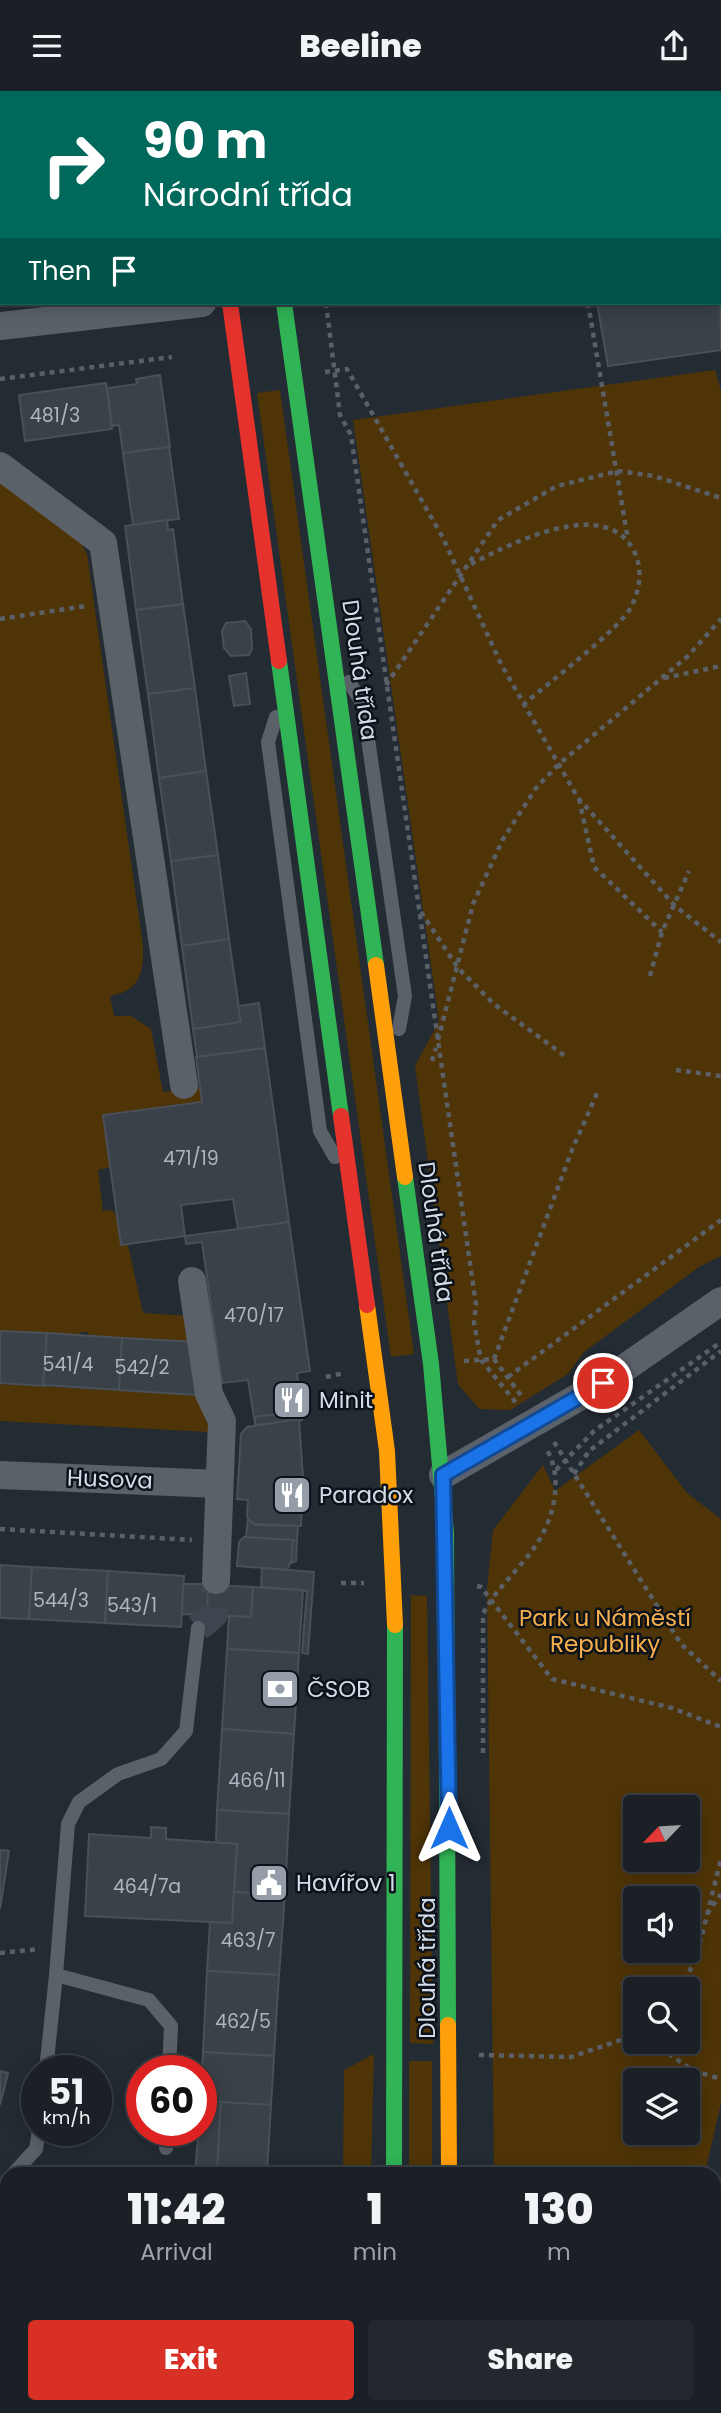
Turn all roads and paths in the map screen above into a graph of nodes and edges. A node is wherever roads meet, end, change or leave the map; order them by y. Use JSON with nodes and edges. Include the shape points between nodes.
{"nodes":[{"id":1,"x":184,"y":305,"type":"edge"},
{"id":2,"x":230,"y":305,"type":"edge"},
{"id":3,"x":284,"y":305,"type":"edge"},
{"id":4,"x":326,"y":305,"type":"edge"},
{"id":5,"x":588,"y":305,"type":"edge"},
{"id":6,"x":0,"y":326,"type":"edge"},
{"id":7,"x":172,"y":357,"type":"dead end"},
{"id":8,"x":335,"y":370,"type":"junction"},
{"id":9,"x":312,"y":373,"type":"dead end"},
{"id":10,"x":0,"y":379,"type":"edge"},
{"id":11,"x":0,"y":466,"type":"edge"},
{"id":12,"x":618,"y":471,"type":"junction"},
{"id":13,"x":721,"y":498,"type":"edge"},
{"id":14,"x":629,"y":541,"type":"junction"},
{"id":15,"x":486,"y":557,"type":"junction"},
{"id":16,"x":489,"y":563,"type":"dead end"},
{"id":17,"x":468,"y":565,"type":"junction"},
{"id":18,"x":460,"y":575,"type":"junction"},
{"id":19,"x":111,"y":602,"type":"junction"},
{"id":20,"x":0,"y":619,"type":"edge"},
{"id":21,"x":721,"y":619,"type":"edge"},
{"id":22,"x":336,"y":659,"type":"junction"},
{"id":23,"x":721,"y":666,"type":"edge"},
{"id":24,"x":661,"y":679,"type":"junction"},
{"id":25,"x":386,"y":685,"type":"junction"},
{"id":26,"x":284,"y":692,"type":"junction"},
{"id":27,"x":381,"y":693,"type":"dead end"},
{"id":28,"x":524,"y":704,"type":"junction"},
{"id":29,"x":559,"y":764,"type":"junction"},
{"id":30,"x":578,"y":798,"type":"junction"},
{"id":31,"x":689,"y":871,"type":"dead end"},
{"id":32,"x":409,"y":895,"type":"dead end"},
{"id":33,"x":675,"y":906,"type":"junction"},
{"id":34,"x":419,"y":910,"type":"junction"},
{"id":35,"x":662,"y":932,"type":"junction"},
{"id":36,"x":721,"y":942,"type":"edge"},
{"id":37,"x":458,"y":968,"type":"junction"},
{"id":38,"x":650,"y":977,"type":"dead end"},
{"id":39,"x":437,"y":1044,"type":"junction"},
{"id":40,"x":565,"y":1056,"type":"dead end"},
{"id":41,"x":432,"y":1061,"type":"dead end"},
{"id":42,"x":391,"y":1068,"type":"junction"},
{"id":43,"x":676,"y":1070,"type":"dead end"},
{"id":44,"x":721,"y":1076,"type":"edge"},
{"id":45,"x":184,"y":1085,"type":"dead end"},
{"id":46,"x":598,"y":1091,"type":"dead end"},
{"id":47,"x":351,"y":1185,"type":"junction"},
{"id":48,"x":721,"y":1220,"type":"edge"},
{"id":49,"x":192,"y":1281,"type":"dead end"},
{"id":50,"x":721,"y":1301,"type":"edge"},
{"id":51,"x":721,"y":1342,"type":"edge"},
{"id":52,"x":721,"y":1351,"type":"edge"},
{"id":53,"x":494,"y":1359,"type":"junction"},
{"id":54,"x":481,"y":1360,"type":"junction"},
{"id":55,"x":456,"y":1362,"type":"dead end"},
{"id":56,"x":508,"y":1377,"type":"junction"},
{"id":57,"x":510,"y":1393,"type":"dead end"},
{"id":58,"x":531,"y":1408,"type":"dead end"},
{"id":59,"x":546,"y":1430,"type":"dead end"},
{"id":60,"x":548,"y":1451,"type":"dead end"},
{"id":61,"x":566,"y":1463,"type":"junction"},
{"id":62,"x":556,"y":1470,"type":"junction"},
{"id":63,"x":574,"y":1474,"type":"junction"},
{"id":64,"x":0,"y":1475,"type":"edge"},
{"id":65,"x":219,"y":1484,"type":"junction"},
{"id":66,"x":435,"y":1485,"type":"junction"},
{"id":67,"x":410,"y":1513,"type":"dead end"},
{"id":68,"x":0,"y":1529,"type":"edge"},
{"id":69,"x":393,"y":1532,"type":"junction"},
{"id":70,"x":218,"y":1541,"type":"junction"},
{"id":71,"x":216,"y":1580,"type":"tunnel mouth"},
{"id":72,"x":341,"y":1583,"type":"dead end"},
{"id":73,"x":373,"y":1584,"type":"dead end"},
{"id":74,"x":447,"y":1586,"type":"junction"},
{"id":75,"x":491,"y":1599,"type":"junction"},
{"id":76,"x":198,"y":1629,"type":"tunnel mouth"},
{"id":77,"x":721,"y":1681,"type":"edge"},
{"id":78,"x":721,"y":1727,"type":"edge"},
{"id":79,"x":483,"y":1766,"type":"dead end"},
{"id":80,"x":721,"y":1859,"type":"edge"},
{"id":81,"x":721,"y":1894,"type":"edge"},
{"id":82,"x":705,"y":1918,"type":"junction"},
{"id":83,"x":58,"y":1948,"type":"junction"},
{"id":84,"x":0,"y":1953,"type":"edge"},
{"id":85,"x":56,"y":1975,"type":"junction"},
{"id":86,"x":687,"y":1977,"type":"edge"},
{"id":87,"x":623,"y":2039,"type":"edge"},
{"id":88,"x":482,"y":2041,"type":"dead end"},
{"id":89,"x":449,"y":2054,"type":"junction"},
{"id":90,"x":669,"y":2054,"type":"edge"},
{"id":91,"x":48,"y":2055,"type":"edge"},
{"id":92,"x":170,"y":2055,"type":"edge"},
{"id":93,"x":482,"y":2055,"type":"junction"},
{"id":94,"x":482,"y":2068,"type":"dead end"},
{"id":95,"x":721,"y":2079,"type":"edge"},
{"id":96,"x":36,"y":2146,"type":"edge"},
{"id":97,"x":20,"y":2167,"type":"edge"},
{"id":98,"x":394,"y":2167,"type":"edge"},
{"id":99,"x":449,"y":2167,"type":"edge"}],
"edges":[{"from":1,"to":6,"type":"street"},
{"from":2,"to":26,"type":"main road"},
{"from":3,"to":22,"type":"main road","name":"Dlouhá třída"},
{"from":4,"to":8,"type":"path"},
{"from":5,"to":12,"type":"path"},
{"from":7,"to":10,"type":"path"},
{"from":8,"to":9,"type":"path"},
{"from":8,"to":18,"type":"path","via":[[347,369]]},
{"from":8,"to":25,"type":"path","via":[[340,415],[351,435]]},
{"from":11,"to":19,"type":"street","via":[[103,543]]},
{"from":12,"to":13,"type":"path","via":[[654,476]]},
{"from":12,"to":14,"type":"path"},
{"from":12,"to":17,"type":"path","via":[[557,486],[498,520]]},
{"from":14,"to":15,"type":"path","via":[[607,525],[578,525]]},
{"from":14,"to":28,"type":"path","via":[[639,561],[640,582],[630,610]]},
{"from":15,"to":16,"type":"path"},
{"from":15,"to":17,"type":"path"},
{"from":17,"to":18,"type":"path"},
{"from":18,"to":25,"type":"path"},
{"from":18,"to":28,"type":"path"},
{"from":19,"to":20,"type":"path"},
{"from":19,"to":45,"type":"street"},
{"from":21,"to":24,"type":"path"},
{"from":22,"to":42,"type":"main road","name":"Dlouhá třída"},
{"from":22,"to":42,"type":"lane","via":[[363,704],[405,996]]},
{"from":23,"to":24,"type":"path"},
{"from":24,"to":29,"type":"path"},
{"from":25,"to":27,"type":"path"},
{"from":25,"to":34,"type":"path"},
{"from":26,"to":47,"type":"main road"},
{"from":26,"to":47,"type":"lane","via":[[268,742],[320,1131]]},
{"from":28,"to":29,"type":"path"},
{"from":29,"to":30,"type":"path"},
{"from":29,"to":37,"type":"path","via":[[536,787],[503,839],[473,904]]},
{"from":30,"to":33,"type":"path"},
{"from":30,"to":35,"type":"path","via":[[594,867]]},
{"from":31,"to":33,"type":"path"},
{"from":32,"to":34,"type":"path"},
{"from":33,"to":35,"type":"path"},
{"from":33,"to":36,"type":"path"},
{"from":34,"to":37,"type":"path"},
{"from":34,"to":39,"type":"path"},
{"from":35,"to":38,"type":"path"},
{"from":37,"to":39,"type":"path"},
{"from":37,"to":40,"type":"path","via":[[494,1004]]},
{"from":39,"to":41,"type":"path"},
{"from":39,"to":54,"type":"path"},
{"from":42,"to":66,"type":"main road","name":"Dlouhá třída"},
{"from":43,"to":44,"type":"path"},
{"from":46,"to":53,"type":"path"},
{"from":47,"to":69,"type":"main road","via":[[387,1451]]},
{"from":48,"to":56,"type":"path"},
{"from":49,"to":65,"type":"street","via":[[209,1394],[222,1421]]},
{"from":50,"to":66,"type":"street","via":[[603,1383]]},
{"from":51,"to":61,"type":"path","via":[[594,1431]]},
{"from":52,"to":63,"type":"path","via":[[589,1451]]},
{"from":53,"to":54,"type":"path"},
{"from":53,"to":56,"type":"path"},
{"from":54,"to":55,"type":"path"},
{"from":54,"to":57,"type":"path"},
{"from":56,"to":58,"type":"path"},
{"from":59,"to":61,"type":"path"},
{"from":60,"to":62,"type":"path"},
{"from":61,"to":62,"type":"path"},
{"from":61,"to":63,"type":"path"},
{"from":62,"to":75,"type":"path","via":[[554,1500],[538,1543]]},
{"from":63,"to":77,"type":"path","via":[[681,1644]]},
{"from":64,"to":65,"type":"street","name":"Husova"},
{"from":65,"to":70,"type":"street"},
{"from":66,"to":74,"type":"main road","name":"Dlouhá třída"},
{"from":67,"to":69,"type":"main road"},
{"from":68,"to":70,"type":"path"},
{"from":69,"to":98,"type":"main road"},
{"from":70,"to":71,"type":"street"},
{"from":72,"to":73,"type":"path"},
{"from":74,"to":75,"type":"path","via":[[481,1587]]},
{"from":74,"to":89,"type":"main road","name":"Dlouhá třída"},
{"from":75,"to":78,"type":"path","via":[[552,1679],[672,1708]]},
{"from":75,"to":79,"type":"path","via":[[483,1614]]},
{"from":76,"to":83,"type":"lane","via":[[186,1731],[161,1759],[118,1775],[79,1802],[68,1824]]},
{"from":80,"to":82,"type":"path"},
{"from":81,"to":82,"type":"path"},
{"from":82,"to":86,"type":"path"},
{"from":83,"to":84,"type":"path"},
{"from":83,"to":85,"type":"lane"},
{"from":85,"to":91,"type":"lane"},
{"from":85,"to":92,"type":"lane","via":[[149,2000],[171,2026]]},
{"from":87,"to":93,"type":"path","via":[[571,2057]]},
{"from":88,"to":93,"type":"path"},
{"from":89,"to":93,"type":"path"},
{"from":89,"to":99,"type":"main road","name":"Dlouhá třída"},
{"from":90,"to":95,"type":"path","via":[[692,2070]]},
{"from":93,"to":94,"type":"path"},
{"from":96,"to":97,"type":"lane"}]}
